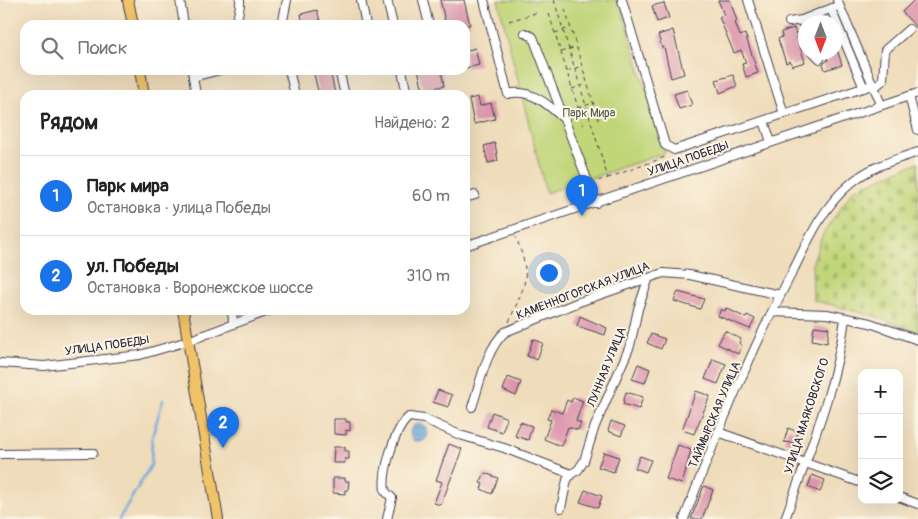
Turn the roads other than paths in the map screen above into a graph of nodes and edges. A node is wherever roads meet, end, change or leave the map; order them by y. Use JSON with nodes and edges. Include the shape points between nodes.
{"nodes":[{"id":1,"x":128,"y":0,"type":"edge"},
{"id":2,"x":180,"y":0,"type":"edge"},
{"id":3,"x":240,"y":0,"type":"edge"},
{"id":4,"x":287,"y":0,"type":"edge"},
{"id":5,"x":361,"y":0,"type":"edge"},
{"id":6,"x":387,"y":0,"type":"edge"},
{"id":7,"x":423,"y":0,"type":"edge"},
{"id":8,"x":484,"y":0,"type":"edge"},
{"id":9,"x":622,"y":0,"type":"edge"},
{"id":10,"x":748,"y":0,"type":"edge"},
{"id":11,"x":838,"y":3,"type":"edge"},
{"id":12,"x":831,"y":9,"type":"junction"},
{"id":13,"x":815,"y":15,"type":"edge"},
{"id":14,"x":132,"y":20,"type":"edge"},
{"id":15,"x":183,"y":20,"type":"edge"},
{"id":16,"x":237,"y":20,"type":"edge"},
{"id":17,"x":283,"y":20,"type":"edge"},
{"id":18,"x":365,"y":20,"type":"edge"},
{"id":19,"x":392,"y":20,"type":"edge"},
{"id":20,"x":428,"y":20,"type":"edge"},
{"id":21,"x":798,"y":21,"type":"edge"},
{"id":22,"x":789,"y":22,"type":"dead end"},
{"id":23,"x":909,"y":29,"type":"dead end"},
{"id":24,"x":525,"y":33,"type":"dead end"},
{"id":25,"x":141,"y":75,"type":"edge"},
{"id":26,"x":192,"y":75,"type":"edge"},
{"id":27,"x":290,"y":75,"type":"edge"},
{"id":28,"x":341,"y":75,"type":"edge"},
{"id":29,"x":403,"y":75,"type":"edge"},
{"id":30,"x":870,"y":87,"type":"junction"},
{"id":31,"x":143,"y":90,"type":"edge"},
{"id":32,"x":195,"y":90,"type":"edge"},
{"id":33,"x":294,"y":90,"type":"edge"},
{"id":34,"x":344,"y":90,"type":"edge"},
{"id":35,"x":406,"y":90,"type":"edge"},
{"id":36,"x":918,"y":93,"type":"edge"},
{"id":37,"x":909,"y":96,"type":"junction"},
{"id":38,"x":881,"y":104,"type":"junction"},
{"id":39,"x":784,"y":114,"type":"junction"},
{"id":40,"x":567,"y":121,"type":"junction"},
{"id":41,"x":764,"y":121,"type":"junction"},
{"id":42,"x":918,"y":130,"type":"edge"},
{"id":43,"x":771,"y":142,"type":"junction"},
{"id":44,"x":918,"y":152,"type":"edge"},
{"id":45,"x":475,"y":195,"type":"dead end"},
{"id":46,"x":470,"y":196,"type":"edge"},
{"id":47,"x":596,"y":203,"type":"junction"},
{"id":48,"x":470,"y":244,"type":"edge"},
{"id":49,"x":648,"y":280,"type":"junction"},
{"id":50,"x":780,"y":295,"type":"junction"},
{"id":51,"x":184,"y":315,"type":"edge"},
{"id":52,"x":233,"y":315,"type":"edge"},
{"id":53,"x":256,"y":315,"type":"edge"},
{"id":54,"x":770,"y":316,"type":"junction"},
{"id":55,"x":845,"y":319,"type":"junction"},
{"id":56,"x":234,"y":322,"type":"junction"},
{"id":57,"x":188,"y":340,"type":"junction"},
{"id":58,"x":918,"y":340,"type":"edge"},
{"id":59,"x":0,"y":363,"type":"edge"},
{"id":60,"x":472,"y":407,"type":"dead end"},
{"id":61,"x":718,"y":432,"type":"junction"},
{"id":62,"x":94,"y":453,"type":"dead end"},
{"id":63,"x":0,"y":454,"type":"edge"},
{"id":64,"x":805,"y":461,"type":"junction"},
{"id":65,"x":571,"y":474,"type":"junction"},
{"id":66,"x":858,"y":481,"type":"edge"},
{"id":67,"x":903,"y":498,"type":"edge"},
{"id":68,"x":918,"y":504,"type":"edge"},
{"id":69,"x":561,"y":508,"type":"dead end"},
{"id":70,"x":218,"y":519,"type":"edge"},
{"id":71,"x":387,"y":519,"type":"edge"},
{"id":72,"x":684,"y":519,"type":"edge"},
{"id":73,"x":785,"y":519,"type":"edge"}],
"edges":[{"from":1,"to":14,"type":"main road"},
{"from":2,"to":15,"type":"street"},
{"from":3,"to":16,"type":"street","via":[[241,9]]},
{"from":4,"to":17,"type":"street"},
{"from":5,"to":18,"type":"street"},
{"from":6,"to":19,"type":"street"},
{"from":7,"to":20,"type":"street"},
{"from":8,"to":40,"type":"street","via":[[508,94],[530,94],[548,104]]},
{"from":9,"to":41,"type":"street","via":[[665,145],[674,150]]},
{"from":10,"to":39,"type":"street"},
{"from":11,"to":12,"type":"street"},
{"from":11,"to":30,"type":"street"},
{"from":12,"to":13,"type":"street"},
{"from":12,"to":30,"type":"street"},
{"from":21,"to":22,"type":"street"},
{"from":23,"to":30,"type":"street","via":[[885,50],[883,80]]},
{"from":24,"to":40,"type":"street","via":[[533,38]]},
{"from":25,"to":31,"type":"main road"},
{"from":26,"to":32,"type":"street"},
{"from":27,"to":33,"type":"street"},
{"from":28,"to":34,"type":"street"},
{"from":29,"to":35,"type":"street"},
{"from":30,"to":38,"type":"street"},
{"from":30,"to":39,"type":"street"},
{"from":36,"to":37,"type":"street","name":"УЛИЦА ПОБЕДЫ"},
{"from":37,"to":38,"type":"street","name":"УЛИЦА ПОБЕДЫ"},
{"from":37,"to":42,"type":"street"},
{"from":38,"to":43,"type":"street","name":"УЛИЦА ПОБЕДЫ"},
{"from":39,"to":41,"type":"street"},
{"from":40,"to":47,"type":"street"},
{"from":41,"to":43,"type":"street"},
{"from":43,"to":47,"type":"street","name":"УЛИЦА ПОБЕДЫ"},
{"from":44,"to":50,"type":"street","name":"ТАЙМЫРСКАЯ УЛИЦА","via":[[878,166],[851,183],[828,206]]},
{"from":45,"to":46,"type":"street"},
{"from":47,"to":48,"type":"street","name":"УЛИЦА ПОБЕДЫ"},
{"from":49,"to":50,"type":"street","name":"КАМЕННОГОРСКАЯ УЛИЦА","via":[[663,273],[678,273]]},
{"from":49,"to":60,"type":"street","name":"КАМЕННОГОРСКАЯ УЛИЦА","via":[[579,302],[505,332],[493,349]]},
{"from":49,"to":65,"type":"street","name":"ЛУННАЯ УЛИЦА","via":[[630,346],[595,426],[584,461]]},
{"from":50,"to":54,"type":"street","name":"ТАЙМЫРСКАЯ УЛИЦА"},
{"from":51,"to":57,"type":"main road"},
{"from":52,"to":56,"type":"street"},
{"from":53,"to":56,"type":"street","name":"УЛИЦА ПОБЕДЫ"},
{"from":54,"to":55,"type":"street","via":[[826,314]]},
{"from":54,"to":61,"type":"street","name":"ТАЙМЫРСКАЯ УЛИЦА"},
{"from":55,"to":58,"type":"street","via":[[870,323]]},
{"from":55,"to":64,"type":"street","name":"УЛИЦА МАЯКОВСКОГО","via":[[828,397]]},
{"from":56,"to":57,"type":"street","name":"УЛИЦА ПОБЕДЫ"},
{"from":57,"to":59,"type":"street","name":"УЛИЦА ПОБЕДЫ","via":[[140,356],[44,366]]},
{"from":57,"to":70,"type":"main road"},
{"from":61,"to":64,"type":"street"},
{"from":61,"to":72,"type":"street","name":"ТАЙМЫРСКАЯ УЛИЦА"},
{"from":62,"to":63,"type":"street"},
{"from":64,"to":66,"type":"street"},
{"from":64,"to":73,"type":"street","name":"УЛИЦА МАЯКОВСКОГО"},
{"from":65,"to":69,"type":"street"},
{"from":65,"to":71,"type":"street","via":[[424,419],[409,417],[396,434],[386,471],[385,491],[392,498]]},
{"from":67,"to":68,"type":"street"}]}
